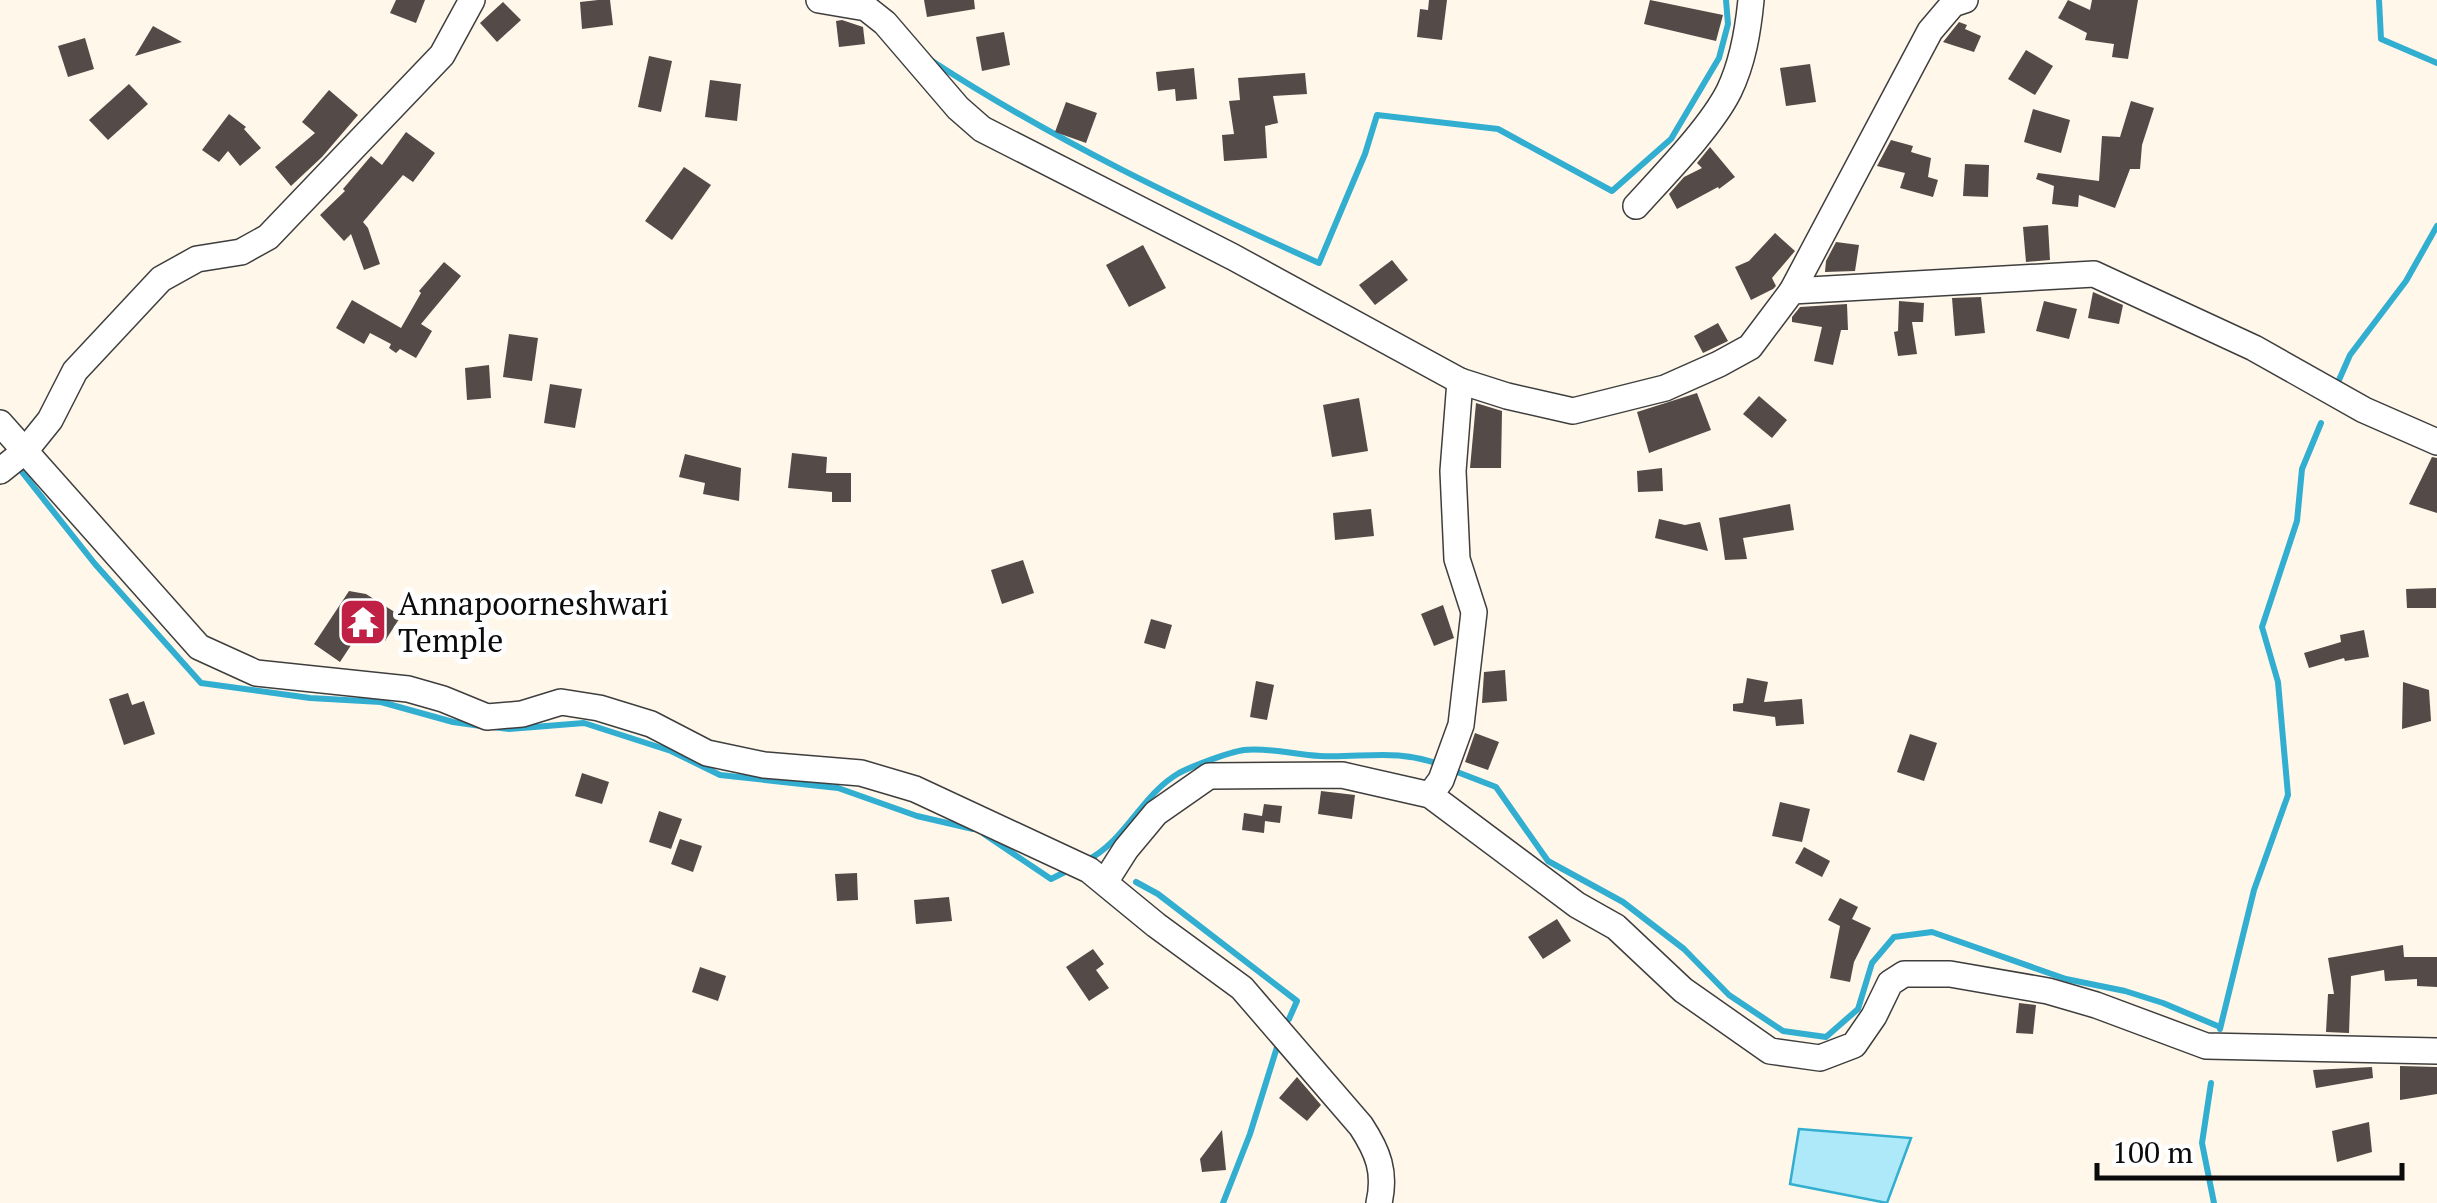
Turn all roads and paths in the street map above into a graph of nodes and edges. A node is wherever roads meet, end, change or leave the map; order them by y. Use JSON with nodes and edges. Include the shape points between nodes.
{"nodes":[{"id":1,"x":472,"y":0,"type":"edge"},
{"id":2,"x":819,"y":0,"type":"edge"},
{"id":3,"x":1751,"y":0,"type":"edge"},
{"id":4,"x":1956,"y":1,"type":"edge"},
{"id":5,"x":1636,"y":206,"type":"dead end"},
{"id":6,"x":1792,"y":291,"type":"junction"},
{"id":7,"x":1460,"y":381,"type":"junction"},
{"id":8,"x":0,"y":423,"type":"edge"},
{"id":9,"x":2437,"y":442,"type":"edge"},
{"id":10,"x":12,"y":462,"type":"edge"},
{"id":11,"x":1436,"y":788,"type":"junction"},
{"id":12,"x":1097,"y":876,"type":"junction"},
{"id":13,"x":2437,"y":1051,"type":"edge"},
{"id":14,"x":1379,"y":1203,"type":"edge"}],
"edges":[{"from":1,"to":10,"type":"street","via":[[442,55],[268,237],[161,279],[75,370],[50,420]]},
{"from":2,"to":7,"type":"street","via":[[866,8],[982,129]]},
{"from":3,"to":5,"type":"street","via":[[1743,54],[1728,93]]},
{"from":4,"to":6,"type":"street","via":[[1930,31]]},
{"from":6,"to":7,"type":"street","via":[[1750,347],[1665,388],[1573,411]]},
{"from":6,"to":9,"type":"street","via":[[2094,274]]},
{"from":7,"to":11,"type":"street","via":[[1453,471],[1457,560],[1474,612],[1461,725]]},
{"from":8,"to":10,"type":"street"},
{"from":10,"to":12,"type":"street","via":[[199,647],[256,673],[408,689],[487,717],[560,702],[598,708],[651,724],[707,752],[861,773],[915,788]]},
{"from":11,"to":12,"type":"street","via":[[1342,775],[1209,776],[1156,813]]},
{"from":11,"to":13,"type":"street","via":[[1578,905],[1616,928],[1683,990],[1770,1051],[1820,1058],[1854,1045],[1890,982],[1904,974],[1950,974],[2048,991],[2206,1046]]},
{"from":12,"to":14,"type":"street","via":[[1242,988],[1376,1148],[1384,1174]]}]}
